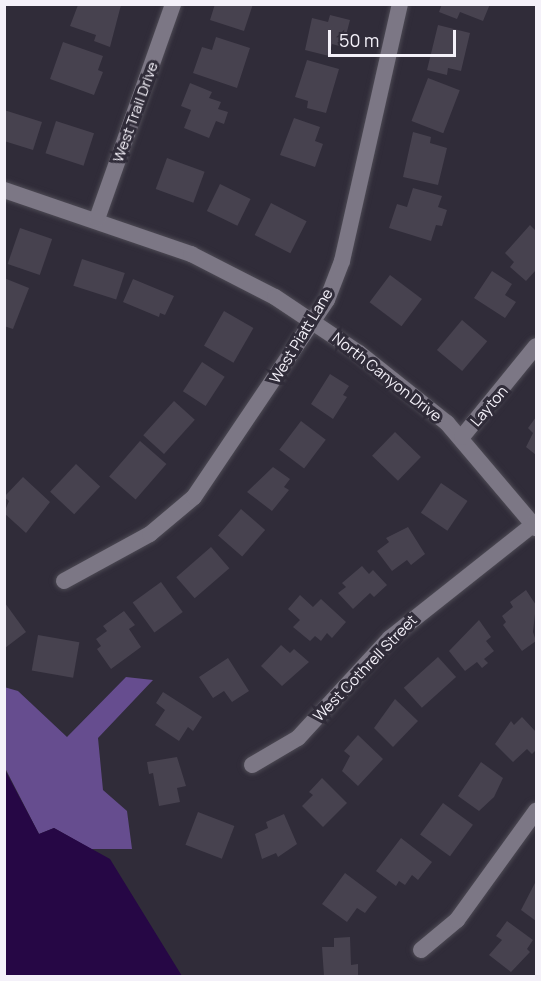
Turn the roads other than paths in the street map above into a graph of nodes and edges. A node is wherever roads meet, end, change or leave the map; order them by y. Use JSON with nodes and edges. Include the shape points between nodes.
{"nodes":[{"id":1,"x":173,"y":4,"type":"edge"},
{"id":2,"x":400,"y":4,"type":"edge"},
{"id":3,"x":4,"y":190,"type":"edge"},
{"id":4,"x":97,"y":219,"type":"junction"},
{"id":5,"x":313,"y":322,"type":"junction"},
{"id":6,"x":537,"y":346,"type":"edge"},
{"id":7,"x":462,"y":437,"type":"junction"},
{"id":8,"x":535,"y":526,"type":"edge"},
{"id":9,"x":64,"y":581,"type":"dead end"},
{"id":10,"x":252,"y":765,"type":"dead end"},
{"id":11,"x":537,"y":811,"type":"edge"},
{"id":12,"x":421,"y":950,"type":"dead end"}],
"edges":[{"from":1,"to":4,"type":"street","name":"West Trail Drive"},
{"from":2,"to":5,"type":"street","name":"West Piatt Lane","via":[[342,261]]},
{"from":3,"to":4,"type":"street","name":"North Canyon Drive"},
{"from":4,"to":5,"type":"street","name":"North Canyon Drive","via":[[222,268]]},
{"from":5,"to":7,"type":"street","name":"North Canyon Drive","via":[[359,353]]},
{"from":5,"to":9,"type":"street","name":"West Piatt Lane","via":[[194,498],[150,534]]},
{"from":6,"to":7,"type":"street","name":"Layton"},
{"from":7,"to":8,"type":"street","name":"North Canyon Drive"},
{"from":8,"to":10,"type":"street","name":"West Cothrell Street","via":[[390,638],[298,738]]},
{"from":11,"to":12,"type":"street","via":[[457,920]]}]}
